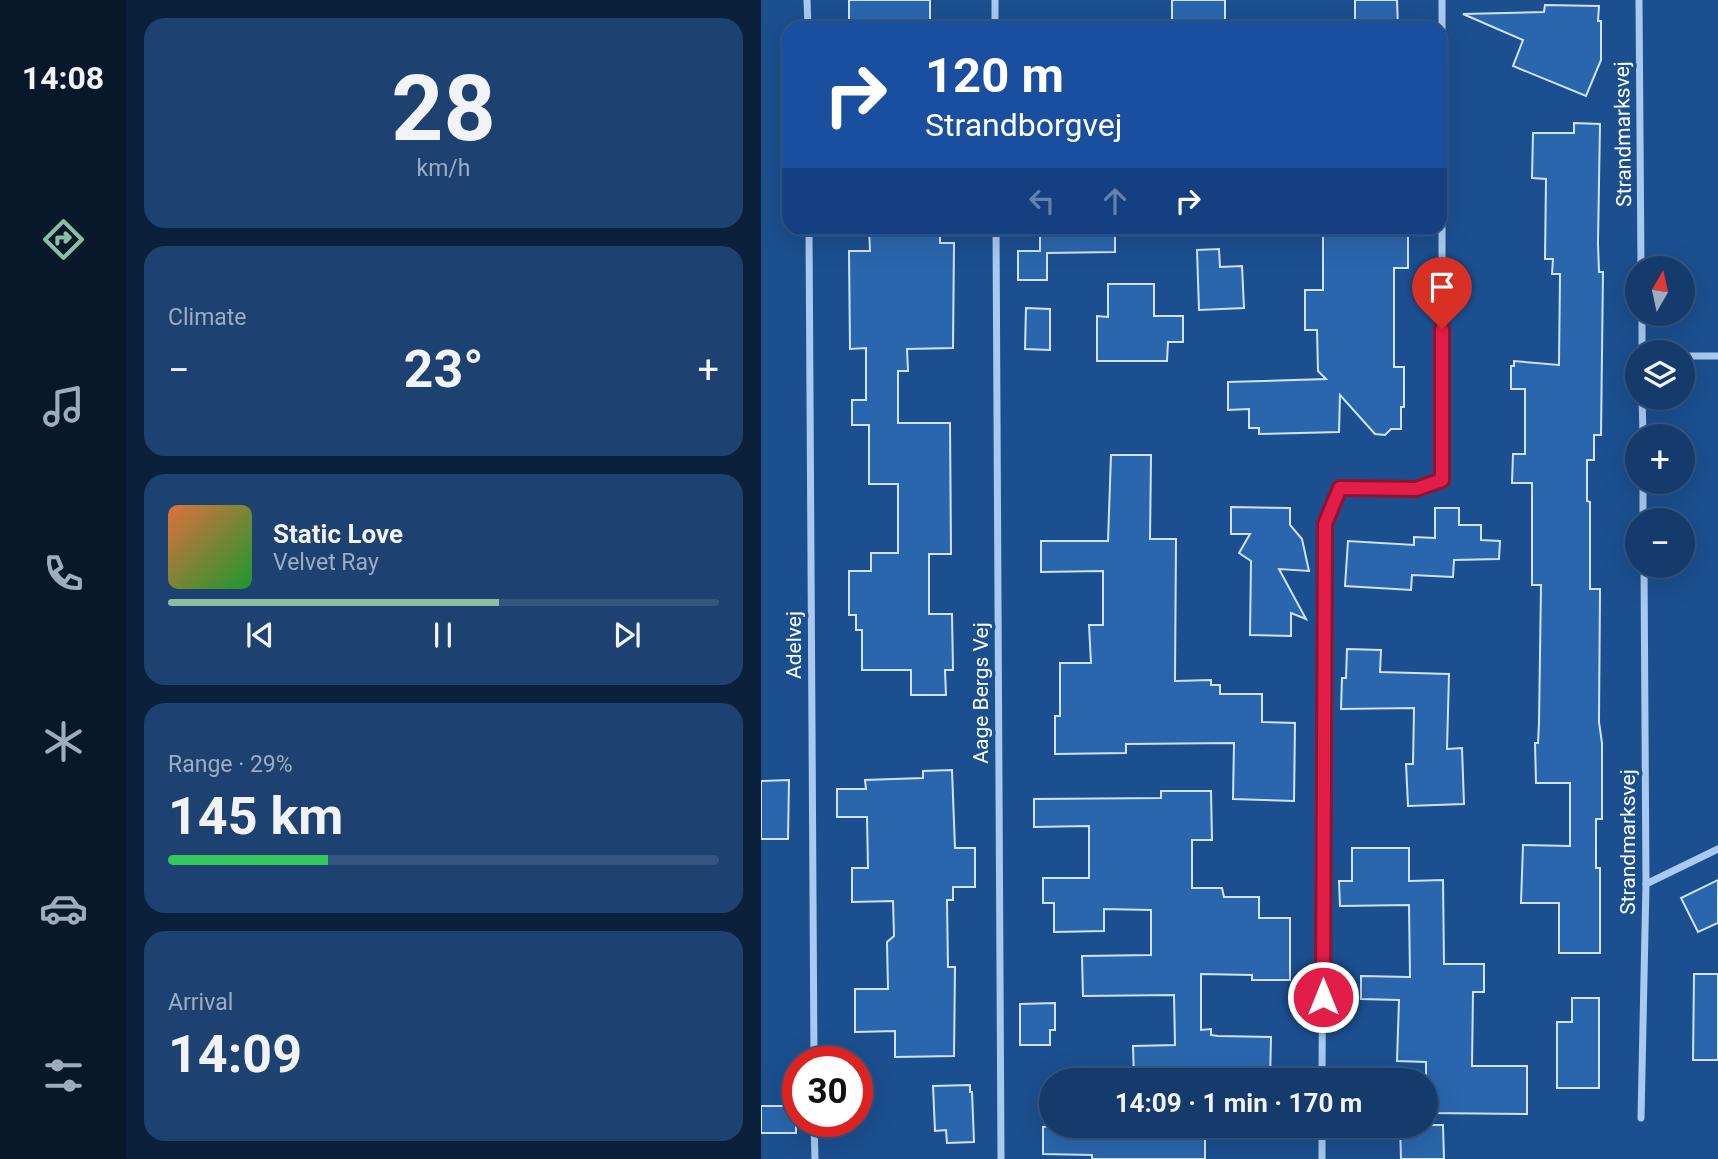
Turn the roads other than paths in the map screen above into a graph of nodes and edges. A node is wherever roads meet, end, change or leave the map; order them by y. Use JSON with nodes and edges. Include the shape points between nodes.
{"nodes":[{"id":1,"x":807,"y":0,"type":"edge"},
{"id":2,"x":995,"y":0,"type":"edge"},
{"id":3,"x":1442,"y":0,"type":"edge"},
{"id":4,"x":1639,"y":0,"type":"edge"},
{"id":5,"x":808,"y":21,"type":"edge"},
{"id":6,"x":995,"y":21,"type":"edge"},
{"id":7,"x":1442,"y":21,"type":"edge"},
{"id":8,"x":809,"y":235,"type":"edge"},
{"id":9,"x":996,"y":235,"type":"edge"},
{"id":10,"x":1442,"y":235,"type":"edge"},
{"id":11,"x":1641,"y":256,"type":"edge"},
{"id":12,"x":1695,"y":356,"type":"edge"},
{"id":13,"x":1718,"y":356,"type":"edge"},
{"id":14,"x":1644,"y":578,"type":"edge"},
{"id":15,"x":1718,"y":849,"type":"edge"},
{"id":16,"x":1646,"y":884,"type":"junction"},
{"id":17,"x":814,"y":1046,"type":"edge"},
{"id":18,"x":1322,"y":1068,"type":"edge"},
{"id":19,"x":1641,"y":1118,"type":"dead end"},
{"id":20,"x":814,"y":1137,"type":"edge"},
{"id":21,"x":1322,"y":1138,"type":"edge"},
{"id":22,"x":815,"y":1159,"type":"edge"},
{"id":23,"x":1001,"y":1159,"type":"edge"},
{"id":24,"x":1322,"y":1159,"type":"edge"}],
"edges":[{"from":1,"to":5,"type":"street"},
{"from":2,"to":6,"type":"street"},
{"from":3,"to":7,"type":"street"},
{"from":4,"to":11,"type":"street","name":"Strandmarksvej"},
{"from":8,"to":17,"type":"street","name":"Adelvej"},
{"from":9,"to":23,"type":"street","name":"Aage Bergs Vej"},
{"from":10,"to":18,"type":"street","via":[[1442,480],[1416,489],[1340,488],[1325,524]]},
{"from":12,"to":13,"type":"street"},
{"from":14,"to":16,"type":"street","name":"Strandmarksvej"},
{"from":15,"to":16,"type":"street"},
{"from":16,"to":19,"type":"street","name":"Strandmarksvej"},
{"from":20,"to":22,"type":"street"},
{"from":21,"to":24,"type":"street"}]}
